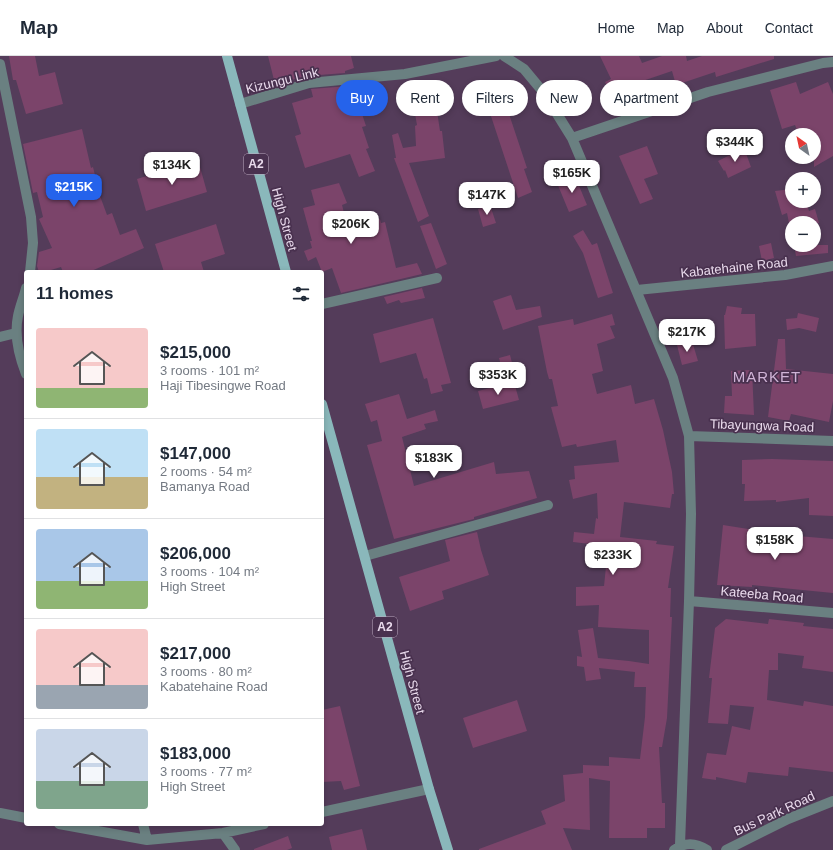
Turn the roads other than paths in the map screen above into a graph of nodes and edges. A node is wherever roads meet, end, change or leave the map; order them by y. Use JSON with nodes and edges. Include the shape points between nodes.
{"nodes":[{"id":1,"x":227,"y":56,"type":"edge"},
{"id":2,"x":496,"y":56,"type":"edge"},
{"id":3,"x":504,"y":56,"type":"edge"},
{"id":4,"x":833,"y":62,"type":"edge"},
{"id":5,"x":0,"y":64,"type":"edge"},
{"id":6,"x":240,"y":104,"type":"junction"},
{"id":7,"x":572,"y":138,"type":"junction"},
{"id":8,"x":833,"y":266,"type":"edge"},
{"id":9,"x":30,"y":270,"type":"edge"},
{"id":10,"x":285,"y":270,"type":"edge"},
{"id":11,"x":437,"y":278,"type":"dead end"},
{"id":12,"x":636,"y":290,"type":"junction"},
{"id":13,"x":24,"y":295,"type":"edge"},
{"id":14,"x":324,"y":304,"type":"edge"},
{"id":15,"x":16,"y":333,"type":"junction"},
{"id":16,"x":0,"y":337,"type":"edge"},
{"id":17,"x":24,"y":369,"type":"edge"},
{"id":18,"x":324,"y":411,"type":"edge"},
{"id":19,"x":689,"y":436,"type":"junction"},
{"id":20,"x":833,"y":441,"type":"edge"},
{"id":21,"x":548,"y":505,"type":"dead end"},
{"id":22,"x":364,"y":556,"type":"junction"},
{"id":23,"x":689,"y":601,"type":"junction"},
{"id":24,"x":833,"y":613,"type":"edge"},
{"id":25,"x":429,"y":789,"type":"junction"},
{"id":26,"x":833,"y":801,"type":"edge"},
{"id":27,"x":324,"y":812,"type":"edge"},
{"id":28,"x":0,"y":813,"type":"edge"},
{"id":29,"x":24,"y":818,"type":"edge"},
{"id":30,"x":70,"y":826,"type":"edge"},
{"id":31,"x":144,"y":826,"type":"edge"},
{"id":32,"x":255,"y":826,"type":"edge"},
{"id":33,"x":223,"y":833,"type":"junction"},
{"id":34,"x":147,"y":840,"type":"junction"},
{"id":35,"x":677,"y":848,"type":"edge"},
{"id":36,"x":236,"y":850,"type":"edge"},
{"id":37,"x":448,"y":850,"type":"edge"},
{"id":38,"x":707,"y":850,"type":"edge"},
{"id":39,"x":726,"y":850,"type":"edge"}],
"edges":[{"from":1,"to":6,"type":"main road","name":"High Street","number":"A2"},
{"from":2,"to":6,"type":"street","name":"Kizungu Link","via":[[405,74],[309,83]]},
{"from":3,"to":7,"type":"street","via":[[524,69],[544,92]]},
{"from":4,"to":7,"type":"street","via":[[708,92]]},
{"from":5,"to":9,"type":"street","via":[[31,216],[33,243]]},
{"from":6,"to":10,"type":"main road","name":"High Street","number":"A2"},
{"from":7,"to":12,"type":"street"},
{"from":8,"to":12,"type":"street","name":"Kabatehaine Road","via":[[785,275]]},
{"from":11,"to":14,"type":"street"},
{"from":12,"to":19,"type":"street","via":[[672,378]]},
{"from":13,"to":15,"type":"street"},
{"from":15,"to":16,"type":"street"},
{"from":15,"to":17,"type":"street"},
{"from":18,"to":22,"type":"main road","name":"High Street","number":"A2"},
{"from":19,"to":20,"type":"street","name":"Tibayungwa Road"},
{"from":19,"to":23,"type":"street"},
{"from":21,"to":22,"type":"street"},
{"from":22,"to":25,"type":"main road","name":"High Street","number":"A2"},
{"from":23,"to":24,"type":"street","name":"Kateeba Road"},
{"from":23,"to":35,"type":"street"},
{"from":25,"to":27,"type":"street"},
{"from":25,"to":37,"type":"main road","name":"High Street","number":"A2"},
{"from":26,"to":39,"type":"street","name":"Bus Park Road","via":[[788,819]]},
{"from":28,"to":29,"type":"street"},
{"from":30,"to":34,"type":"street"},
{"from":31,"to":34,"type":"street"},
{"from":32,"to":33,"type":"street"},
{"from":33,"to":34,"type":"street"},
{"from":33,"to":36,"type":"street"},
{"from":35,"to":38,"type":"street","via":[[690,843],[699,844]]}]}
